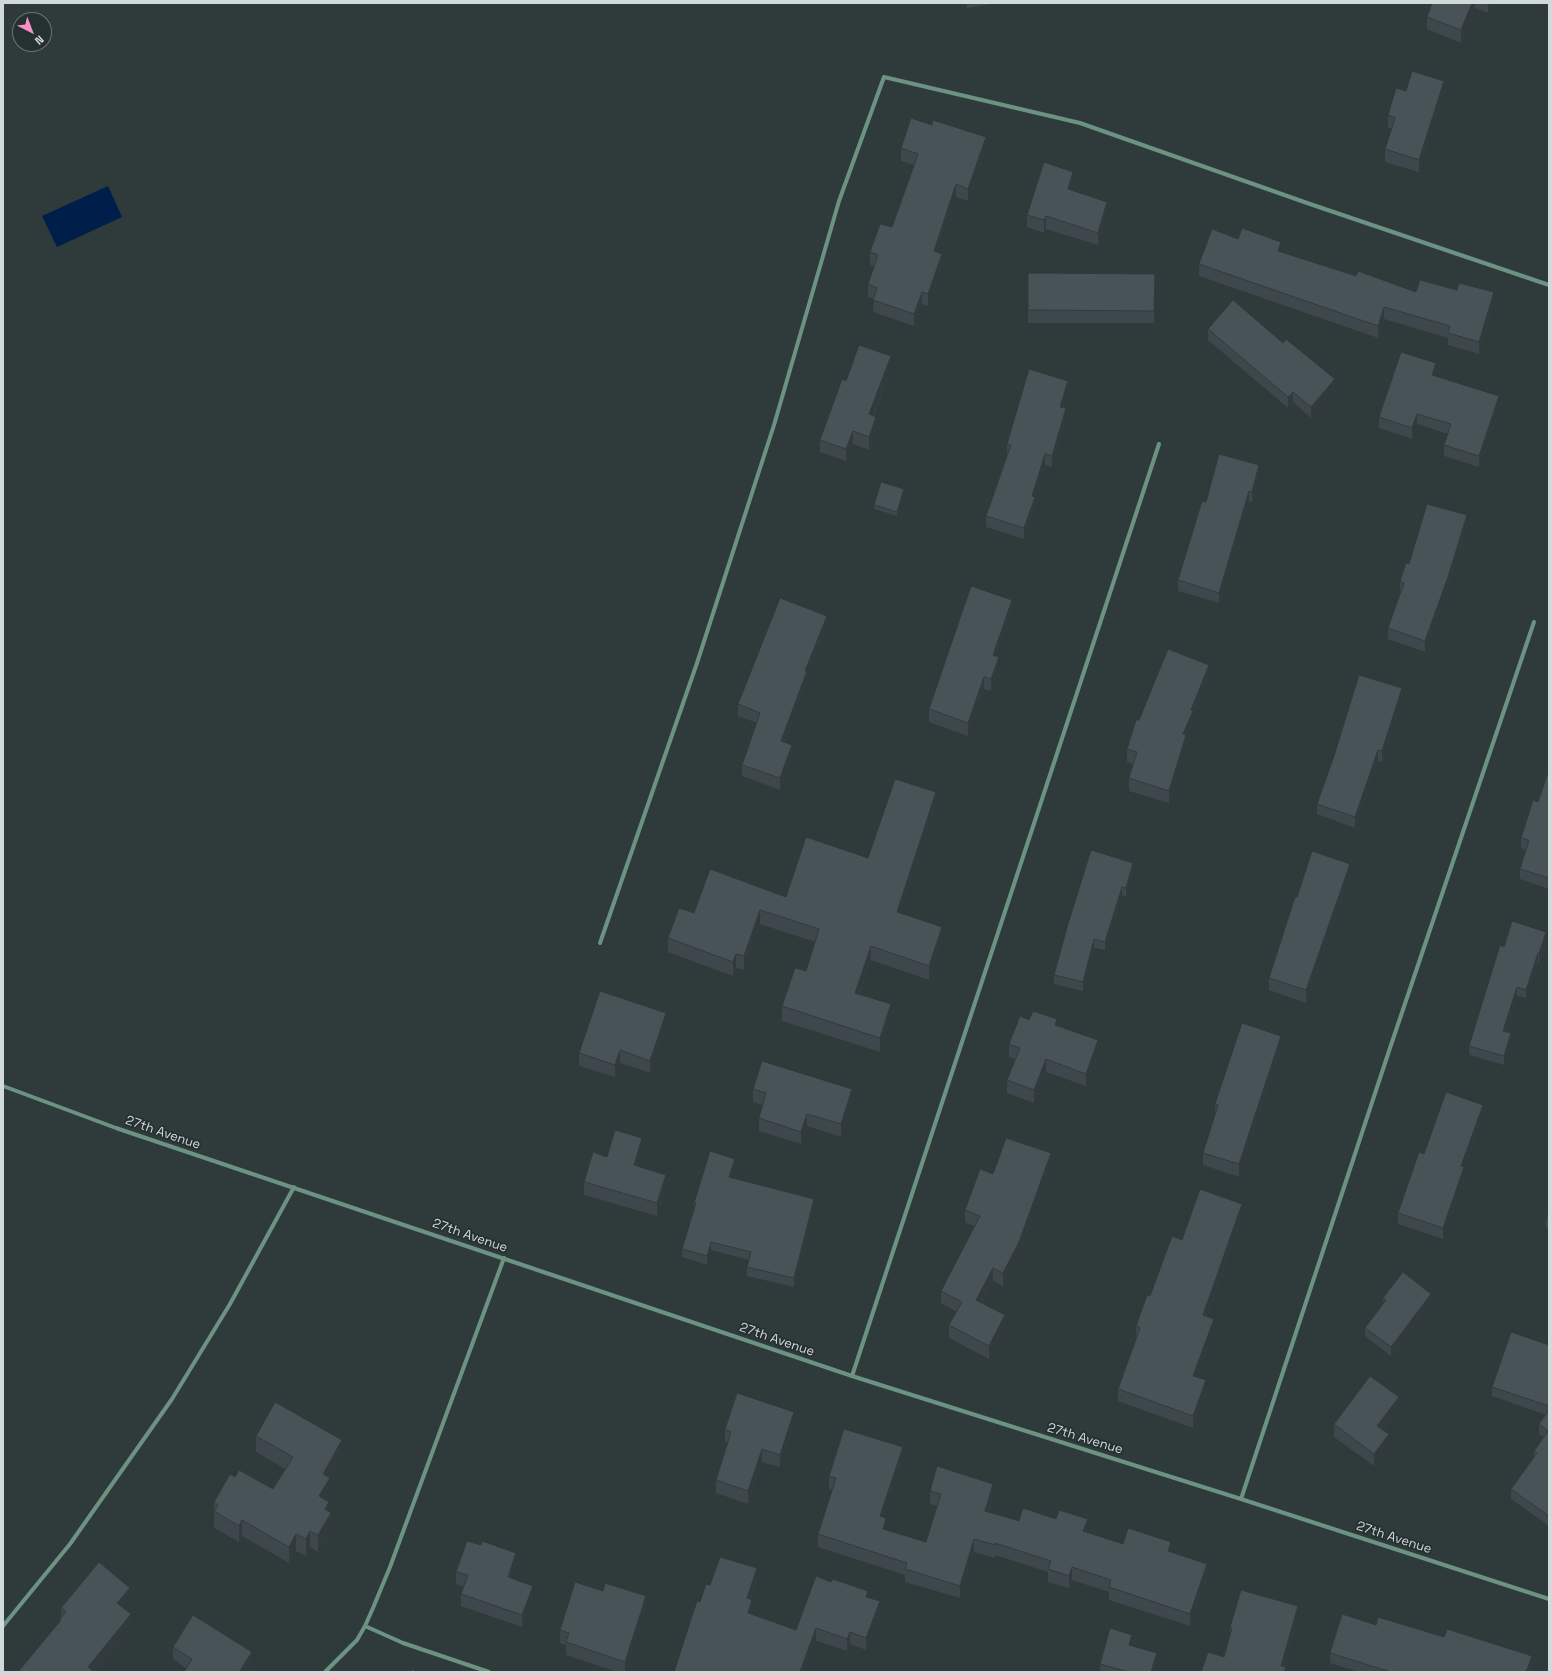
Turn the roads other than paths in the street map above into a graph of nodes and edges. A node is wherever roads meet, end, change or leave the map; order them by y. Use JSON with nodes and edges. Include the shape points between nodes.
{"nodes":[{"id":1,"x":1549,"y":285,"type":"edge"},
{"id":2,"x":1160,"y":444,"type":"dead end"},
{"id":3,"x":1534,"y":622,"type":"dead end"},
{"id":4,"x":600,"y":943,"type":"dead end"},
{"id":5,"x":3,"y":1086,"type":"edge"},
{"id":6,"x":294,"y":1188,"type":"junction"},
{"id":7,"x":504,"y":1258,"type":"junction"},
{"id":8,"x":852,"y":1376,"type":"junction"},
{"id":9,"x":1241,"y":1499,"type":"junction"},
{"id":10,"x":1549,"y":1599,"type":"edge"},
{"id":11,"x":3,"y":1626,"type":"edge"},
{"id":12,"x":365,"y":1626,"type":"junction"},
{"id":13,"x":325,"y":1672,"type":"edge"},
{"id":14,"x":489,"y":1672,"type":"edge"}],
"edges":[{"from":1,"to":4,"type":"street","via":[[1080,123],[884,77],[838,201],[774,425]]},
{"from":2,"to":8,"type":"street"},
{"from":3,"to":9,"type":"street","via":[[1392,1040]]},
{"from":5,"to":6,"type":"street","name":"27th Avenue","via":[[116,1128]]},
{"from":6,"to":7,"type":"street","name":"27th Avenue"},
{"from":6,"to":11,"type":"street","via":[[230,1304],[172,1399],[70,1544]]},
{"from":7,"to":8,"type":"street","name":"27th Avenue"},
{"from":7,"to":12,"type":"street","via":[[390,1567]]},
{"from":8,"to":9,"type":"street","name":"27th Avenue"},
{"from":9,"to":10,"type":"street","name":"27th Avenue"},
{"from":12,"to":13,"type":"street","via":[[357,1640]]},
{"from":12,"to":14,"type":"street","via":[[403,1643]]}]}
